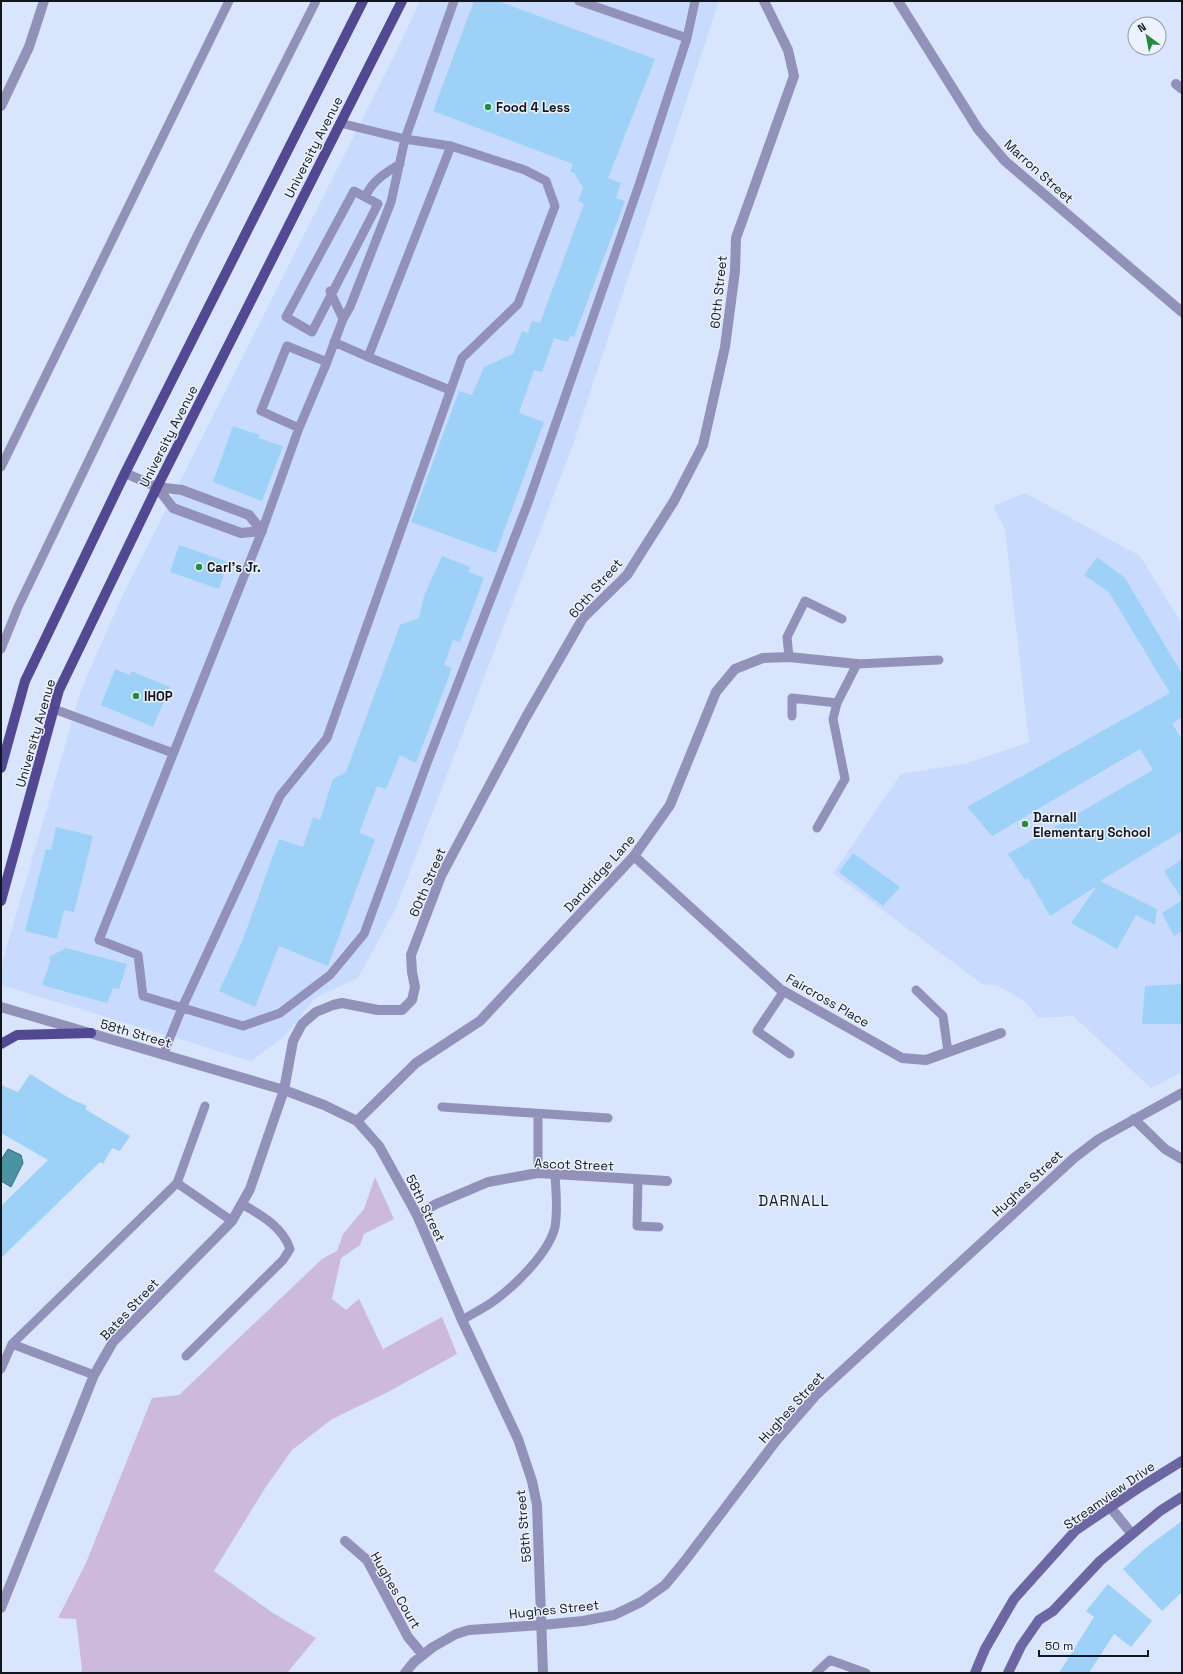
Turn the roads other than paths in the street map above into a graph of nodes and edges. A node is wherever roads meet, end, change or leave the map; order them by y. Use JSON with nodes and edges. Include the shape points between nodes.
{"nodes":[{"id":1,"x":44,"y":1,"type":"edge"},
{"id":2,"x":229,"y":1,"type":"edge"},
{"id":3,"x":316,"y":1,"type":"edge"},
{"id":4,"x":363,"y":1,"type":"edge"},
{"id":5,"x":402,"y":1,"type":"edge"},
{"id":6,"x":454,"y":1,"type":"edge"},
{"id":7,"x":579,"y":1,"type":"edge"},
{"id":8,"x":695,"y":1,"type":"edge"},
{"id":9,"x":764,"y":1,"type":"edge"},
{"id":10,"x":898,"y":1,"type":"edge"},
{"id":11,"x":687,"y":38,"type":"junction"},
{"id":12,"x":1,"y":106,"type":"edge"},
{"id":13,"x":340,"y":123,"type":"junction"},
{"id":14,"x":405,"y":138,"type":"junction"},
{"id":15,"x":451,"y":146,"type":"junction"},
{"id":16,"x":400,"y":164,"type":"junction"},
{"id":17,"x":365,"y":197,"type":"junction"},
{"id":18,"x":330,"y":292,"type":"junction"},
{"id":19,"x":1182,"y":312,"type":"edge"},
{"id":20,"x":343,"y":319,"type":"junction"},
{"id":21,"x":334,"y":342,"type":"junction"},
{"id":22,"x":368,"y":357,"type":"junction"},
{"id":23,"x":327,"y":362,"type":"junction"},
{"id":24,"x":450,"y":390,"type":"junction"},
{"id":25,"x":299,"y":428,"type":"junction"},
{"id":26,"x":1,"y":468,"type":"edge"},
{"id":27,"x":126,"y":472,"type":"junction"},
{"id":28,"x":157,"y":487,"type":"junction"},
{"id":29,"x":262,"y":531,"type":"junction"},
{"id":30,"x":842,"y":619,"type":"dead end"},
{"id":31,"x":2,"y":645,"type":"edge"},
{"id":32,"x":788,"y":658,"type":"junction"},
{"id":33,"x":939,"y":660,"type":"dead end"},
{"id":34,"x":856,"y":664,"type":"junction"},
{"id":35,"x":837,"y":703,"type":"junction"},
{"id":36,"x":54,"y":710,"type":"junction"},
{"id":37,"x":792,"y":716,"type":"dead end"},
{"id":38,"x":173,"y":753,"type":"junction"},
{"id":39,"x":1,"y":768,"type":"edge"},
{"id":40,"x":817,"y":828,"type":"dead end"},
{"id":41,"x":634,"y":856,"type":"junction"},
{"id":42,"x":1,"y":901,"type":"edge"},
{"id":43,"x":916,"y":990,"type":"dead end"},
{"id":44,"x":784,"y":991,"type":"junction"},
{"id":45,"x":1,"y":1007,"type":"edge"},
{"id":46,"x":182,"y":1008,"type":"junction"},
{"id":47,"x":91,"y":1033,"type":"junction"},
{"id":48,"x":1001,"y":1033,"type":"dead end"},
{"id":49,"x":1,"y":1044,"type":"edge"},
{"id":50,"x":948,"y":1052,"type":"junction"},
{"id":51,"x":790,"y":1054,"type":"dead end"},
{"id":52,"x":163,"y":1055,"type":"junction"},
{"id":53,"x":284,"y":1090,"type":"junction"},
{"id":54,"x":1182,"y":1093,"type":"edge"},
{"id":55,"x":205,"y":1106,"type":"dead end"},
{"id":56,"x":442,"y":1107,"type":"dead end"},
{"id":57,"x":538,"y":1114,"type":"junction"},
{"id":58,"x":608,"y":1118,"type":"dead end"},
{"id":59,"x":1134,"y":1119,"type":"junction"},
{"id":60,"x":357,"y":1121,"type":"junction"},
{"id":61,"x":1182,"y":1159,"type":"edge"},
{"id":62,"x":538,"y":1173,"type":"junction"},
{"id":63,"x":555,"y":1175,"type":"junction"},
{"id":64,"x":638,"y":1180,"type":"junction"},
{"id":65,"x":667,"y":1181,"type":"dead end"},
{"id":66,"x":177,"y":1183,"type":"junction"},
{"id":67,"x":242,"y":1204,"type":"junction"},
{"id":68,"x":417,"y":1215,"type":"junction"},
{"id":69,"x":232,"y":1221,"type":"junction"},
{"id":70,"x":659,"y":1227,"type":"dead end"},
{"id":71,"x":462,"y":1320,"type":"junction"},
{"id":72,"x":12,"y":1344,"type":"junction"},
{"id":73,"x":186,"y":1356,"type":"dead end"},
{"id":74,"x":1,"y":1369,"type":"edge"},
{"id":75,"x":94,"y":1375,"type":"junction"},
{"id":76,"x":1182,"y":1461,"type":"edge"},
{"id":77,"x":1182,"y":1497,"type":"edge"},
{"id":78,"x":1110,"y":1507,"type":"junction"},
{"id":79,"x":1132,"y":1534,"type":"junction"},
{"id":80,"x":345,"y":1541,"type":"dead end"},
{"id":81,"x":1,"y":1608,"type":"edge"},
{"id":82,"x":542,"y":1625,"type":"junction"},
{"id":83,"x":423,"y":1654,"type":"junction"},
{"id":84,"x":405,"y":1673,"type":"edge"},
{"id":85,"x":543,"y":1673,"type":"edge"},
{"id":86,"x":816,"y":1673,"type":"edge"},
{"id":87,"x":866,"y":1673,"type":"edge"},
{"id":88,"x":975,"y":1673,"type":"edge"},
{"id":89,"x":1008,"y":1673,"type":"edge"}],
"edges":[{"from":1,"to":12,"type":"street","via":[[29,47]]},
{"from":2,"to":26,"type":"lane"},
{"from":3,"to":31,"type":"lane","via":[[190,250]]},
{"from":4,"to":27,"type":"main road","name":"University Avenue"},
{"from":5,"to":13,"type":"main road","name":"University Avenue"},
{"from":6,"to":14,"type":"lane"},
{"from":7,"to":11,"type":"lane"},
{"from":8,"to":11,"type":"lane"},
{"from":9,"to":53,"type":"street","name":"60th Street","via":[[788,50],[794,76],[736,238],[735,271],[725,347],[704,445],[674,501],[627,575],[583,618],[440,876],[411,955],[415,987],[412,1000],[402,1010],[378,1010],[342,1003],[324,1007],[316,1012],[302,1024],[293,1041]]},
{"from":10,"to":19,"type":"street","name":"Marron Street","via":[[978,129],[1005,161]]},
{"from":11,"to":46,"type":"lane","via":[[639,185],[528,503],[364,934],[330,975],[280,1013],[243,1026]]},
{"from":13,"to":14,"type":"lane"},
{"from":13,"to":28,"type":"main road","name":"University Avenue"},
{"from":14,"to":15,"type":"lane"},
{"from":14,"to":16,"type":"lane"},
{"from":15,"to":22,"type":"lane"},
{"from":15,"to":24,"type":"lane","via":[[525,170],[546,181],[555,206],[518,304],[462,358]]},
{"from":16,"to":17,"type":"lane","via":[[370,186]]},
{"from":16,"to":20,"type":"lane","via":[[391,202]]},
{"from":17,"to":18,"type":"lane","via":[[378,204],[363,226]]},
{"from":17,"to":18,"type":"lane","via":[[354,192],[349,207],[298,302],[286,316],[312,332],[313,323]]},
{"from":18,"to":20,"type":"lane"},
{"from":20,"to":21,"type":"lane"},
{"from":21,"to":22,"type":"lane"},
{"from":21,"to":23,"type":"lane"},
{"from":22,"to":24,"type":"lane"},
{"from":23,"to":25,"type":"lane"},
{"from":23,"to":25,"type":"lane","via":[[287,346],[261,411]]},
{"from":24,"to":46,"type":"lane","via":[[327,738],[280,796]]},
{"from":25,"to":29,"type":"lane"},
{"from":27,"to":28,"type":"street"},
{"from":27,"to":39,"type":"main road","name":"University Avenue","via":[[25,681]]},
{"from":28,"to":29,"type":"street","via":[[182,490],[249,515]]},
{"from":28,"to":29,"type":"street","via":[[173,508],[241,533]]},
{"from":28,"to":36,"type":"main road","name":"University Avenue","via":[[76,652],[59,690]]},
{"from":29,"to":38,"type":"lane"},
{"from":30,"to":32,"type":"lane","via":[[805,601],[787,637]]},
{"from":32,"to":34,"type":"street","name":"Dandridge Lane"},
{"from":32,"to":41,"type":"street","name":"Dandridge Lane","via":[[763,658],[734,669],[716,692],[670,805]]},
{"from":33,"to":34,"type":"lane"},
{"from":34,"to":35,"type":"lane"},
{"from":35,"to":37,"type":"lane","via":[[792,698]]},
{"from":35,"to":40,"type":"lane","via":[[833,718],[845,779]]},
{"from":36,"to":38,"type":"lane"},
{"from":36,"to":42,"type":"main road","name":"University Avenue"},
{"from":38,"to":46,"type":"lane","via":[[99,940],[138,955],[143,996]]},
{"from":41,"to":44,"type":"street","name":"Faircross Place"},
{"from":41,"to":60,"type":"street","name":"Dandridge Lane","via":[[480,1021],[416,1063]]},
{"from":43,"to":50,"type":"lane","via":[[942,1016]]},
{"from":44,"to":50,"type":"street","name":"Faircross Place","via":[[902,1058],[926,1060]]},
{"from":44,"to":51,"type":"lane","via":[[757,1031]]},
{"from":45,"to":47,"type":"street","name":"58th Street"},
{"from":46,"to":52,"type":"lane"},
{"from":47,"to":49,"type":"main road","via":[[17,1035]]},
{"from":47,"to":52,"type":"street","name":"58th Street"},
{"from":48,"to":50,"type":"street","name":"Faircross Place"},
{"from":52,"to":53,"type":"street","name":"58th Street"},
{"from":53,"to":60,"type":"street","name":"58th Street"},
{"from":53,"to":67,"type":"street","name":"Bates Street","via":[[250,1189]]},
{"from":54,"to":59,"type":"street","name":"Hughes Street"},
{"from":55,"to":66,"type":"lane"},
{"from":56,"to":57,"type":"lane"},
{"from":57,"to":58,"type":"lane"},
{"from":57,"to":62,"type":"lane"},
{"from":59,"to":61,"type":"street","via":[[1165,1149]]},
{"from":59,"to":82,"type":"street","name":"Hughes Street","via":[[1099,1139],[1074,1158],[817,1394],[776,1441],[665,1584],[641,1602],[614,1615]]},
{"from":60,"to":68,"type":"street","name":"58th Street","via":[[380,1146]]},
{"from":62,"to":63,"type":"street","name":"Ascot Street"},
{"from":62,"to":68,"type":"street","name":"Ascot Street","via":[[488,1182]]},
{"from":63,"to":64,"type":"street","name":"Ascot Street"},
{"from":63,"to":71,"type":"lane","via":[[555,1226],[550,1242],[506,1291]]},
{"from":64,"to":65,"type":"street","name":"Ascot Street"},
{"from":64,"to":70,"type":"lane","via":[[638,1226]]},
{"from":66,"to":69,"type":"lane"},
{"from":66,"to":72,"type":"lane"},
{"from":67,"to":69,"type":"street","name":"Bates Street"},
{"from":67,"to":73,"type":"lane","via":[[281,1232],[290,1249],[283,1260]]},
{"from":68,"to":71,"type":"street","name":"58th Street"},
{"from":69,"to":75,"type":"street","name":"Bates Street","via":[[113,1342]]},
{"from":71,"to":82,"type":"street","name":"58th Street","via":[[518,1439],[532,1481],[537,1505]]},
{"from":72,"to":74,"type":"lane"},
{"from":72,"to":75,"type":"lane"},
{"from":75,"to":81,"type":"street","name":"Bates Street"},
{"from":76,"to":78,"type":"main road","name":"Streamview Drive"},
{"from":77,"to":79,"type":"main road"},
{"from":78,"to":79,"type":"street"},
{"from":78,"to":88,"type":"main road","name":"Streamview Drive","via":[[1076,1530],[1014,1599],[985,1649]]},
{"from":79,"to":89,"type":"main road","via":[[1100,1561],[1053,1611],[1039,1620],[1021,1646]]},
{"from":80,"to":83,"type":"street","name":"Hughes Court","via":[[367,1560],[408,1637]]},
{"from":82,"to":83,"type":"street","name":"Hughes Street","via":[[469,1630],[444,1640]]},
{"from":82,"to":85,"type":"street","name":"58th Street"},
{"from":83,"to":84,"type":"street","name":"Hughes Street"},
{"from":86,"to":87,"type":"lane","via":[[830,1660]]}]}
